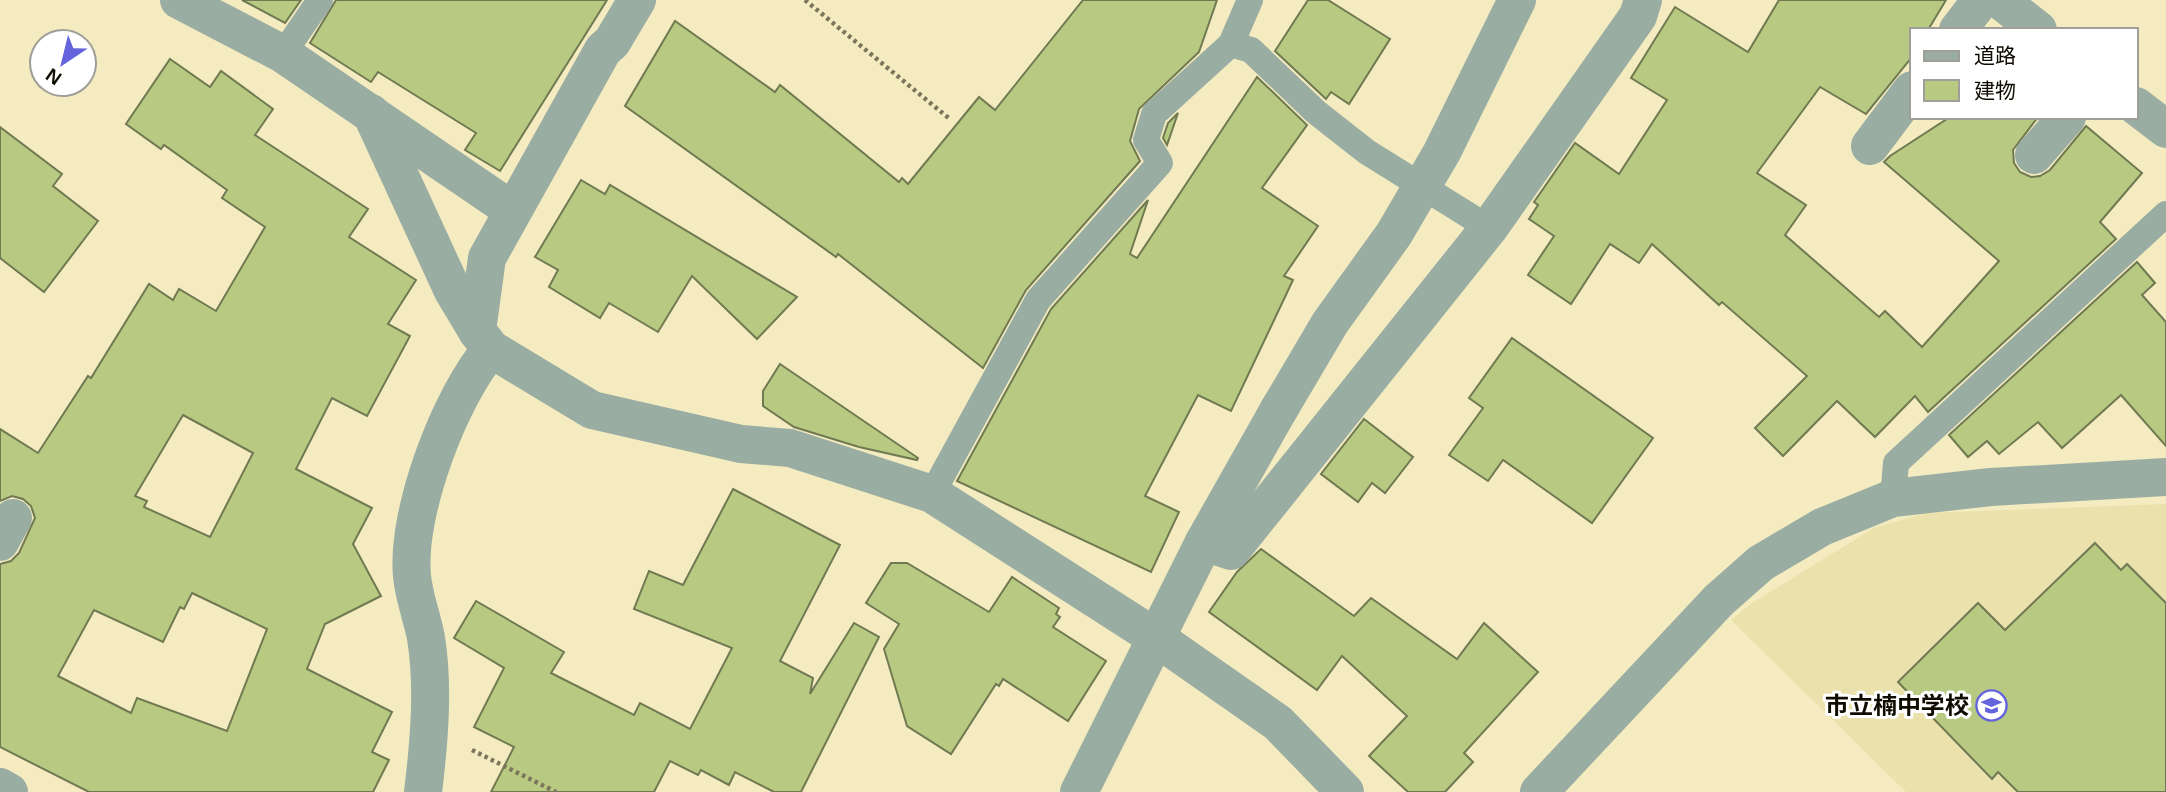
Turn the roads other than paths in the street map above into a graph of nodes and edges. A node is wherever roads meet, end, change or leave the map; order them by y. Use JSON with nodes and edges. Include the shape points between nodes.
{"nodes":[{"id":1,"x":179,"y":0,"type":"edge"},
{"id":2,"x":320,"y":0,"type":"edge"},
{"id":3,"x":637,"y":0,"type":"edge"},
{"id":4,"x":1250,"y":0,"type":"edge"},
{"id":5,"x":1517,"y":0,"type":"edge"},
{"id":6,"x":1643,"y":0,"type":"edge"},
{"id":7,"x":1981,"y":0,"type":"edge"},
{"id":8,"x":2000,"y":0,"type":"edge"},
{"id":9,"x":1960,"y":28,"type":"edge"},
{"id":10,"x":2035,"y":28,"type":"edge"},
{"id":11,"x":1231,"y":44,"type":"junction"},
{"id":12,"x":283,"y":54,"type":"junction"},
{"id":13,"x":1910,"y":93,"type":"edge"},
{"id":14,"x":2138,"y":108,"type":"edge"},
{"id":15,"x":371,"y":113,"type":"junction"},
{"id":16,"x":2065,"y":119,"type":"edge"},
{"id":17,"x":2166,"y":129,"type":"edge"},
{"id":18,"x":1870,"y":145,"type":"dead end"},
{"id":19,"x":2034,"y":155,"type":"dead end"},
{"id":20,"x":512,"y":210,"type":"junction"},
{"id":21,"x":2166,"y":214,"type":"edge"},
{"id":22,"x":1489,"y":228,"type":"junction"},
{"id":23,"x":484,"y":340,"type":"junction"},
{"id":24,"x":2166,"y":477,"type":"edge"},
{"id":25,"x":932,"y":494,"type":"junction"},
{"id":26,"x":1893,"y":498,"type":"junction"},
{"id":27,"x":1204,"y":542,"type":"junction"},
{"id":28,"x":1158,"y":639,"type":"junction"},
{"id":29,"x":0,"y":787,"type":"edge"},
{"id":30,"x":9,"y":792,"type":"edge"},
{"id":31,"x":423,"y":792,"type":"edge"},
{"id":32,"x":1079,"y":792,"type":"edge"},
{"id":33,"x":1345,"y":792,"type":"edge"},
{"id":34,"x":1539,"y":792,"type":"edge"}],
"edges":[{"from":1,"to":12,"type":"street"},
{"from":2,"to":12,"type":"lane"},
{"from":3,"to":20,"type":"street","via":[[603,50]]},
{"from":4,"to":11,"type":"lane"},
{"from":5,"to":27,"type":"street","bridge":true,"via":[[1442,152],[1394,234],[1330,323]]},
{"from":6,"to":22,"type":"street","via":[[1638,16]]},
{"from":7,"to":9,"type":"street"},
{"from":8,"to":10,"type":"street"},
{"from":11,"to":22,"type":"lane","via":[[1251,50],[1316,112],[1367,152]]},
{"from":11,"to":25,"type":"lane","via":[[1154,114],[1146,140],[1160,163],[1038,300]]},
{"from":12,"to":15,"type":"street"},
{"from":13,"to":18,"type":"street"},
{"from":14,"to":17,"type":"street"},
{"from":15,"to":20,"type":"street"},
{"from":15,"to":23,"type":"street","via":[[453,291]]},
{"from":16,"to":19,"type":"street"},
{"from":20,"to":23,"type":"street","via":[[487,258]]},
{"from":21,"to":26,"type":"lane","via":[[1896,463]]},
{"from":22,"to":27,"type":"street","via":[[1231,551]]},
{"from":23,"to":25,"type":"street","via":[[592,410],[741,444],[790,448]]},
{"from":23,"to":31,"type":"street","via":[[433,457],[412,544],[412,577],[426,640],[428,728]]},
{"from":24,"to":26,"type":"street"},
{"from":25,"to":28,"type":"street"},
{"from":26,"to":34,"type":"street","via":[[1822,527],[1762,563],[1719,600]]},
{"from":27,"to":28,"type":"street"},
{"from":28,"to":32,"type":"street"},
{"from":28,"to":33,"type":"street","via":[[1278,723]]},
{"from":29,"to":30,"type":"street"}]}
